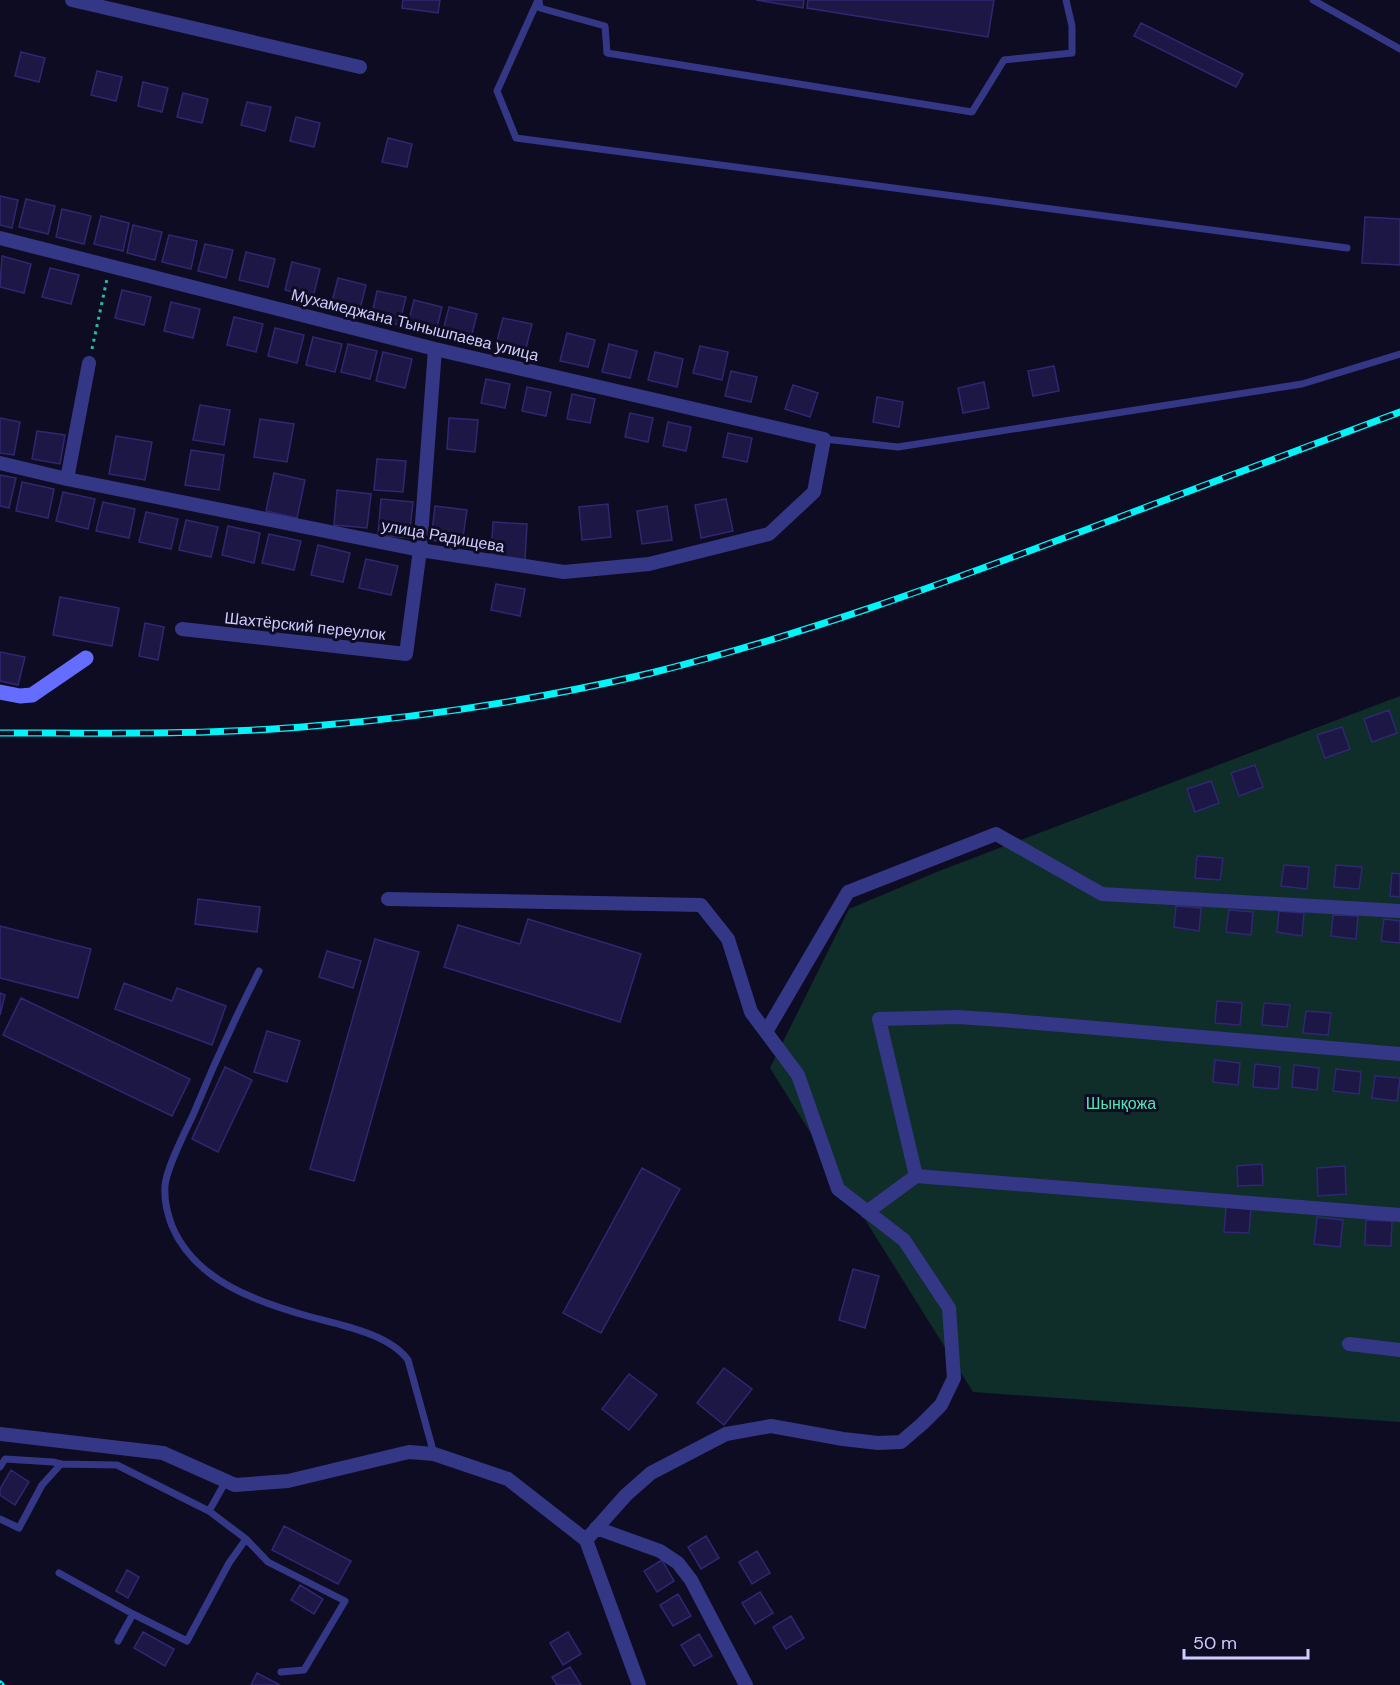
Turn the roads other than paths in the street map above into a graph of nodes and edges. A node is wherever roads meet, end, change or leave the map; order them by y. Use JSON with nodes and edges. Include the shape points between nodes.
{"nodes":[{"id":1,"x":72,"y":0,"type":"edge"},
{"id":2,"x":539,"y":0,"type":"edge"},
{"id":3,"x":1066,"y":0,"type":"edge"},
{"id":4,"x":1313,"y":0,"type":"edge"},
{"id":5,"x":1400,"y":49,"type":"edge"},
{"id":6,"x":360,"y":67,"type":"dead end"},
{"id":7,"x":0,"y":238,"type":"edge"},
{"id":8,"x":1347,"y":248,"type":"dead end"},
{"id":9,"x":435,"y":349,"type":"junction"},
{"id":10,"x":1400,"y":354,"type":"edge"},
{"id":11,"x":89,"y":363,"type":"road end"},
{"id":12,"x":824,"y":439,"type":"junction"},
{"id":13,"x":0,"y":463,"type":"edge"},
{"id":14,"x":67,"y":479,"type":"junction"},
{"id":15,"x":420,"y":550,"type":"junction"},
{"id":16,"x":182,"y":629,"type":"dead end"},
{"id":17,"x":86,"y":658,"type":"dead end"},
{"id":18,"x":0,"y":692,"type":"edge"},
{"id":19,"x":388,"y":899,"type":"dead end"},
{"id":20,"x":1400,"y":911,"type":"edge"},
{"id":21,"x":259,"y":970,"type":"dead end"},
{"id":22,"x":766,"y":1032,"type":"junction"},
{"id":23,"x":1400,"y":1054,"type":"edge"},
{"id":24,"x":916,"y":1176,"type":"junction"},
{"id":25,"x":867,"y":1212,"type":"junction"},
{"id":26,"x":1400,"y":1215,"type":"edge"},
{"id":27,"x":1349,"y":1344,"type":"dead end"},
{"id":28,"x":1400,"y":1350,"type":"edge"},
{"id":29,"x":0,"y":1434,"type":"edge"},
{"id":30,"x":434,"y":1454,"type":"junction"},
{"id":31,"x":61,"y":1464,"type":"junction"},
{"id":32,"x":0,"y":1467,"type":"edge"},
{"id":33,"x":226,"y":1481,"type":"junction"},
{"id":34,"x":209,"y":1511,"type":"junction"},
{"id":35,"x":0,"y":1520,"type":"edge"},
{"id":36,"x":596,"y":1528,"type":"junction"},
{"id":37,"x":246,"y":1539,"type":"junction"},
{"id":38,"x":586,"y":1540,"type":"junction"},
{"id":39,"x":59,"y":1573,"type":"dead end"},
{"id":40,"x":133,"y":1614,"type":"junction"},
{"id":41,"x":118,"y":1641,"type":"dead end"},
{"id":42,"x":281,"y":1672,"type":"dead end"},
{"id":43,"x":639,"y":1685,"type":"edge"},
{"id":44,"x":746,"y":1685,"type":"edge"}],
"edges":[{"from":1,"to":6,"type":"street"},
{"from":2,"to":3,"type":"lane","via":[[540,8],[605,26],[607,53],[972,112],[1004,60],[1072,53],[1072,26]]},
{"from":2,"to":8,"type":"lane","via":[[497,91],[516,138]]},
{"from":4,"to":5,"type":"lane"},
{"from":7,"to":9,"type":"street","name":"Мухамеджана Тынышпаева улица"},
{"from":9,"to":12,"type":"street","name":"Мухамеджана Тынышпаева улица"},
{"from":9,"to":15,"type":"street","name":"Шахтёрский переулок"},
{"from":10,"to":12,"type":"lane","via":[[1302,384],[898,447]]},
{"from":11,"to":14,"type":"street"},
{"from":12,"to":15,"type":"street","name":"улица Радищева","via":[[814,492],[769,534],[649,564],[564,572]]},
{"from":13,"to":14,"type":"street","name":"улица Радищева"},
{"from":14,"to":15,"type":"street","name":"улица Радищева"},
{"from":15,"to":16,"type":"street","name":"Шахтёрский переулок","via":[[406,654]]},
{"from":17,"to":18,"type":"street","via":[[32,695]]},
{"from":19,"to":22,"type":"street","via":[[701,905],[728,939],[751,1012]]},
{"from":20,"to":22,"type":"street","via":[[1102,894],[996,834],[848,892]]},
{"from":21,"to":30,"type":"lane","via":[[175,1155],[165,1185],[166,1211],[178,1240],[217,1280],[280,1308],[341,1325],[398,1348],[408,1360]]},
{"from":22,"to":25,"type":"street","via":[[798,1075],[838,1189]]},
{"from":23,"to":24,"type":"street","via":[[958,1017],[879,1019]]},
{"from":24,"to":25,"type":"street"},
{"from":24,"to":26,"type":"street"},
{"from":25,"to":36,"type":"street","via":[[904,1240],[949,1308],[954,1378],[941,1405],[901,1442],[843,1439],[771,1426],[726,1434],[651,1473]]},
{"from":27,"to":28,"type":"street"},
{"from":29,"to":33,"type":"street","via":[[163,1453]]},
{"from":30,"to":33,"type":"street","via":[[409,1452],[288,1481],[235,1485]]},
{"from":30,"to":38,"type":"street","via":[[508,1479]]},
{"from":31,"to":32,"type":"lane","via":[[5,1459]]},
{"from":31,"to":34,"type":"lane","via":[[117,1465]]},
{"from":31,"to":35,"type":"lane","via":[[42,1485],[19,1528]]},
{"from":33,"to":34,"type":"lane"},
{"from":34,"to":37,"type":"lane"},
{"from":36,"to":38,"type":"street"},
{"from":36,"to":44,"type":"street","via":[[660,1551],[678,1563],[691,1580]]},
{"from":37,"to":40,"type":"lane","via":[[187,1641]]},
{"from":37,"to":42,"type":"lane","via":[[268,1562],[345,1601],[304,1670]]},
{"from":38,"to":43,"type":"street"},
{"from":39,"to":40,"type":"lane"},
{"from":40,"to":41,"type":"lane"}]}
